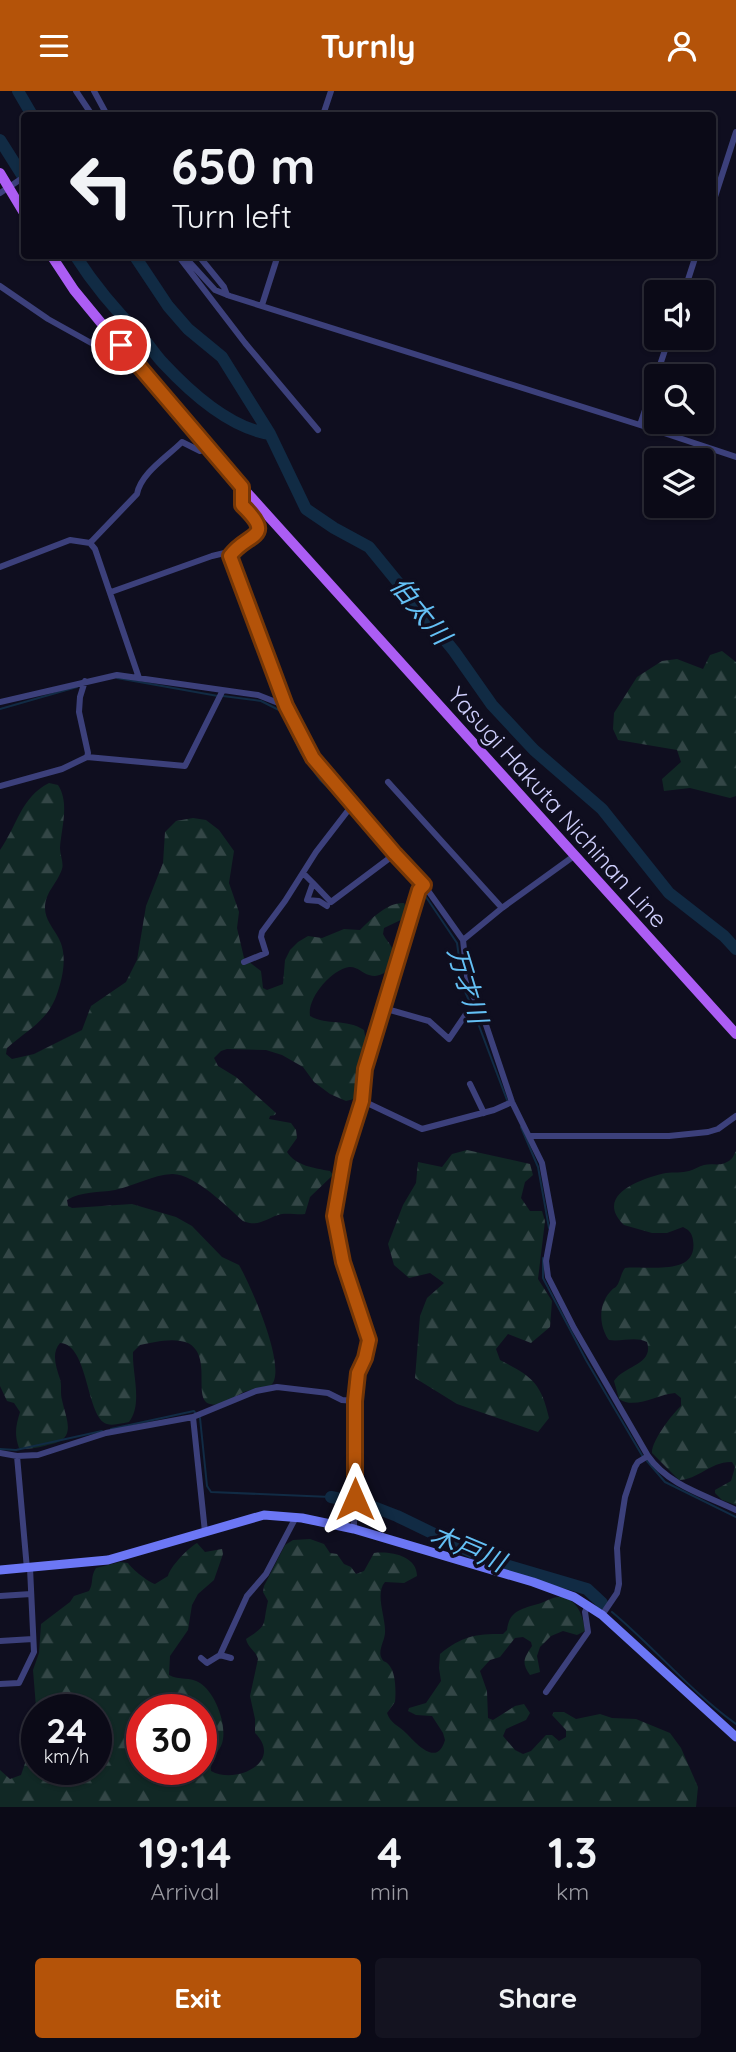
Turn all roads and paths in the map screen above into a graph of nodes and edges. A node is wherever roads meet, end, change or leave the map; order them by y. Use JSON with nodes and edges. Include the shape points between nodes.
{"nodes":[{"id":1,"x":76,"y":91,"type":"edge"},
{"id":2,"x":94,"y":91,"type":"edge"},
{"id":3,"x":331,"y":91,"type":"edge"},
{"id":4,"x":90,"y":112,"type":"edge"},
{"id":5,"x":105,"y":112,"type":"edge"},
{"id":6,"x":324,"y":112,"type":"edge"},
{"id":7,"x":736,"y":132,"type":"edge"},
{"id":8,"x":0,"y":173,"type":"edge"},
{"id":9,"x":7,"y":188,"type":"edge"},
{"id":10,"x":716,"y":194,"type":"edge"},
{"id":11,"x":21,"y":209,"type":"edge"},
{"id":12,"x":54,"y":259,"type":"edge"},
{"id":13,"x":184,"y":259,"type":"edge"},
{"id":14,"x":185,"y":259,"type":"edge"},
{"id":15,"x":201,"y":259,"type":"edge"},
{"id":16,"x":277,"y":259,"type":"edge"},
{"id":17,"x":695,"y":259,"type":"edge"},
{"id":18,"x":688,"y":280,"type":"edge"},
{"id":19,"x":0,"y":286,"type":"edge"},
{"id":20,"x":227,"y":295,"type":"junction"},
{"id":21,"x":262,"y":305,"type":"junction"},
{"id":22,"x":121,"y":345,"type":"junction"},
{"id":23,"x":665,"y":350,"type":"edge"},
{"id":24,"x":640,"y":425,"type":"junction"},
{"id":25,"x":318,"y":430,"type":"dead end"},
{"id":26,"x":208,"y":447,"type":"junction"},
{"id":27,"x":736,"y":457,"type":"edge"},
{"id":28,"x":242,"y":487,"type":"junction"},
{"id":29,"x":90,"y":543,"type":"junction"},
{"id":30,"x":233,"y":551,"type":"junction"},
{"id":31,"x":0,"y":567,"type":"edge"},
{"id":32,"x":111,"y":592,"type":"junction"},
{"id":33,"x":139,"y":678,"type":"junction"},
{"id":34,"x":84,"y":685,"type":"junction"},
{"id":35,"x":222,"y":695,"type":"junction"},
{"id":36,"x":0,"y":702,"type":"edge"},
{"id":37,"x":286,"y":706,"type":"junction"},
{"id":38,"x":87,"y":757,"type":"junction"},
{"id":39,"x":388,"y":782,"type":"dead end"},
{"id":40,"x":0,"y":786,"type":"edge"},
{"id":41,"x":351,"y":808,"type":"junction"},
{"id":42,"x":574,"y":856,"type":"junction"},
{"id":43,"x":392,"y":857,"type":"junction"},
{"id":44,"x":303,"y":873,"type":"junction"},
{"id":45,"x":313,"y":883,"type":"junction"},
{"id":46,"x":422,"y":887,"type":"junction"},
{"id":47,"x":327,"y":906,"type":"dead end"},
{"id":48,"x":502,"y":908,"type":"junction"},
{"id":49,"x":463,"y":940,"type":"junction"},
{"id":50,"x":244,"y":962,"type":"dead end"},
{"id":51,"x":473,"y":1007,"type":"junction"},
{"id":52,"x":383,"y":1008,"type":"junction"},
{"id":53,"x":736,"y":1034,"type":"edge"},
{"id":54,"x":470,"y":1084,"type":"dead end"},
{"id":55,"x":362,"y":1101,"type":"junction"},
{"id":56,"x":512,"y":1102,"type":"junction"},
{"id":57,"x":484,"y":1113,"type":"junction"},
{"id":58,"x":736,"y":1116,"type":"edge"},
{"id":59,"x":530,"y":1136,"type":"junction"},
{"id":60,"x":355,"y":1401,"type":"junction"},
{"id":61,"x":193,"y":1417,"type":"junction"},
{"id":62,"x":0,"y":1453,"type":"edge"},
{"id":63,"x":17,"y":1456,"type":"junction"},
{"id":64,"x":648,"y":1456,"type":"junction"},
{"id":65,"x":736,"y":1510,"type":"edge"},
{"id":66,"x":296,"y":1517,"type":"junction"},
{"id":67,"x":354,"y":1529,"type":"junction"},
{"id":68,"x":205,"y":1532,"type":"junction"},
{"id":69,"x":28,"y":1568,"type":"junction"},
{"id":70,"x":0,"y":1570,"type":"edge"},
{"id":71,"x":31,"y":1594,"type":"junction"},
{"id":72,"x":0,"y":1596,"type":"edge"},
{"id":73,"x":588,"y":1605,"type":"junction"},
{"id":74,"x":602,"y":1615,"type":"junction"},
{"id":75,"x":33,"y":1639,"type":"junction"},
{"id":76,"x":0,"y":1641,"type":"edge"},
{"id":77,"x":220,"y":1655,"type":"junction"},
{"id":78,"x":232,"y":1658,"type":"dead end"},
{"id":79,"x":206,"y":1664,"type":"dead end"},
{"id":80,"x":0,"y":1684,"type":"edge"},
{"id":81,"x":546,"y":1692,"type":"dead end"},
{"id":82,"x":736,"y":1737,"type":"edge"}],
"edges":[{"from":1,"to":4,"type":"street"},
{"from":2,"to":5,"type":"street"},
{"from":3,"to":6,"type":"street"},
{"from":7,"to":10,"type":"street"},
{"from":8,"to":9,"type":"main road"},
{"from":9,"to":11,"type":"main road"},
{"from":12,"to":22,"type":"main road","name":"Yasugi Hakuta Nichinan Line"},
{"from":13,"to":25,"type":"street"},
{"from":14,"to":20,"type":"street","via":[[215,291]]},
{"from":15,"to":20,"type":"street"},
{"from":16,"to":21,"type":"street"},
{"from":17,"to":18,"type":"street"},
{"from":19,"to":22,"type":"street","via":[[102,349]]},
{"from":20,"to":21,"type":"street"},
{"from":21,"to":24,"type":"street"},
{"from":22,"to":26,"type":"main road","name":"Yasugi Hakuta Nichinan Line"},
{"from":23,"to":24,"type":"street"},
{"from":24,"to":27,"type":"street"},
{"from":26,"to":28,"type":"main road","name":"Yasugi Hakuta Nichinan Line"},
{"from":26,"to":29,"type":"street","via":[[200,451],[182,442],[148,474],[137,494]]},
{"from":28,"to":30,"type":"street","via":[[242,505],[257,519],[259,528]]},
{"from":28,"to":42,"type":"main road","name":"Yasugi Hakuta Nichinan Line"},
{"from":29,"to":31,"type":"street","via":[[71,540]]},
{"from":29,"to":32,"type":"street"},
{"from":30,"to":32,"type":"street"},
{"from":30,"to":37,"type":"street","via":[[232,567]]},
{"from":32,"to":33,"type":"street"},
{"from":33,"to":34,"type":"street","via":[[110,675]]},
{"from":33,"to":35,"type":"street"},
{"from":34,"to":36,"type":"street"},
{"from":34,"to":38,"type":"street","via":[[79,712]]},
{"from":35,"to":37,"type":"street","via":[[258,695]]},
{"from":35,"to":38,"type":"street","via":[[186,766]]},
{"from":37,"to":41,"type":"street","via":[[313,758]]},
{"from":38,"to":40,"type":"street"},
{"from":39,"to":48,"type":"street"},
{"from":41,"to":43,"type":"street"},
{"from":41,"to":44,"type":"street"},
{"from":42,"to":48,"type":"street"},
{"from":42,"to":53,"type":"main road","name":"Yasugi Hakuta Nichinan Line"},
{"from":43,"to":45,"type":"street","via":[[331,902]]},
{"from":43,"to":46,"type":"street"},
{"from":44,"to":45,"type":"street"},
{"from":44,"to":50,"type":"street","via":[[261,932],[266,953]]},
{"from":45,"to":47,"type":"street","via":[[307,900]]},
{"from":46,"to":49,"type":"street"},
{"from":46,"to":52,"type":"street"},
{"from":48,"to":49,"type":"street"},
{"from":49,"to":51,"type":"street"},
{"from":51,"to":52,"type":"street","via":[[449,1039],[429,1021]]},
{"from":51,"to":56,"type":"street"},
{"from":52,"to":55,"type":"street","via":[[365,1069]]},
{"from":54,"to":57,"type":"street"},
{"from":55,"to":57,"type":"street","via":[[422,1129]]},
{"from":55,"to":60,"type":"street","via":[[344,1158],[334,1216],[343,1262],[369,1340]]},
{"from":56,"to":57,"type":"street"},
{"from":56,"to":59,"type":"street"},
{"from":58,"to":59,"type":"street","via":[[708,1132],[669,1136]]},
{"from":59,"to":64,"type":"street","via":[[542,1163],[553,1223],[548,1277]]},
{"from":60,"to":61,"type":"street","via":[[277,1387]]},
{"from":60,"to":67,"type":"street"},
{"from":61,"to":63,"type":"street","via":[[106,1433],[38,1455]]},
{"from":61,"to":68,"type":"street"},
{"from":62,"to":63,"type":"street"},
{"from":63,"to":69,"type":"street"},
{"from":64,"to":65,"type":"street","via":[[665,1476]]},
{"from":64,"to":74,"type":"street","via":[[635,1467],[625,1497],[617,1548],[619,1584]]},
{"from":66,"to":67,"type":"main road"},
{"from":66,"to":68,"type":"main road","via":[[264,1515]]},
{"from":66,"to":77,"type":"street","via":[[266,1574],[247,1596]]},
{"from":67,"to":73,"type":"main road","via":[[533,1582]]},
{"from":68,"to":69,"type":"main road","via":[[108,1560]]},
{"from":69,"to":70,"type":"main road"},
{"from":69,"to":71,"type":"street"},
{"from":71,"to":72,"type":"street"},
{"from":71,"to":75,"type":"street"},
{"from":73,"to":74,"type":"main road"},
{"from":73,"to":81,"type":"street","via":[[588,1632]]},
{"from":74,"to":82,"type":"main road"},
{"from":75,"to":76,"type":"street"},
{"from":75,"to":80,"type":"street","via":[[34,1652],[19,1683]]},
{"from":77,"to":78,"type":"street"},
{"from":77,"to":79,"type":"street"}]}
